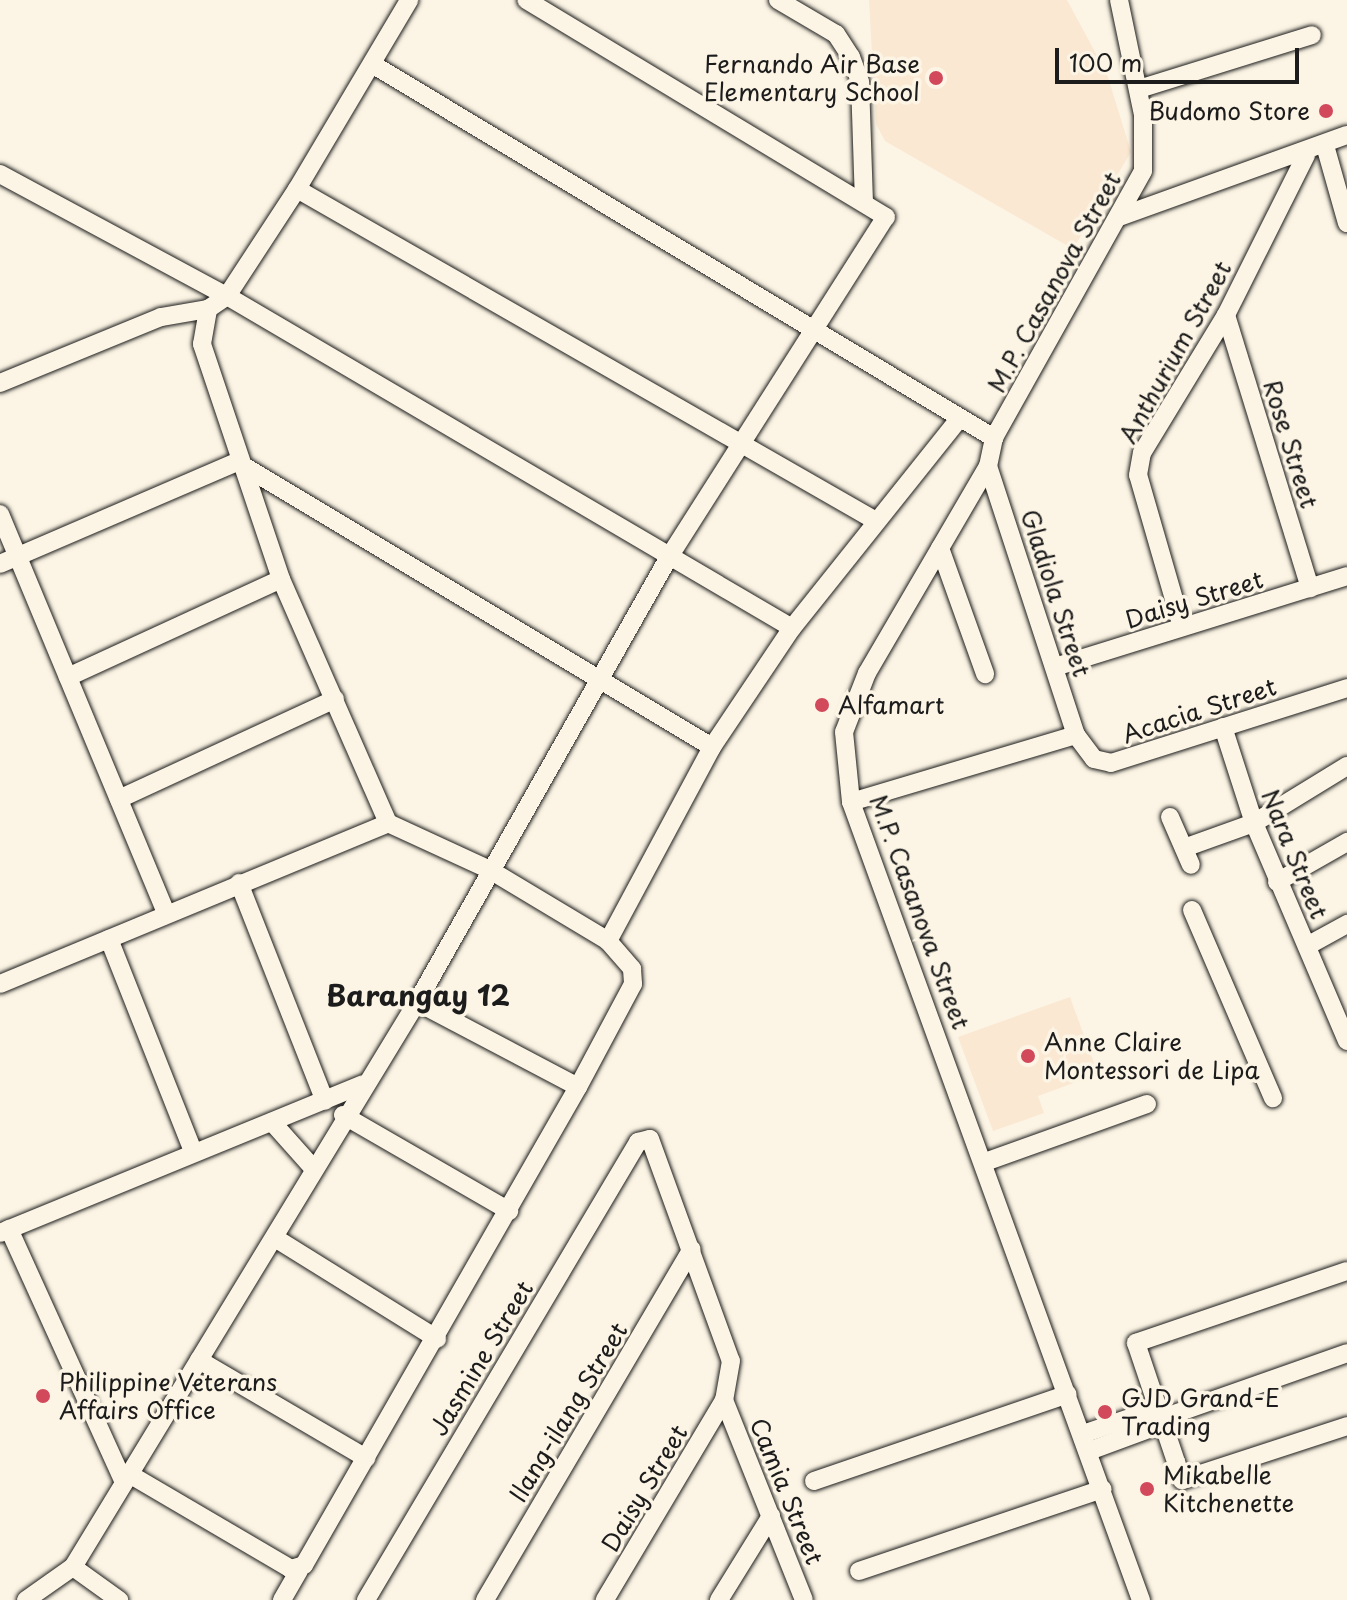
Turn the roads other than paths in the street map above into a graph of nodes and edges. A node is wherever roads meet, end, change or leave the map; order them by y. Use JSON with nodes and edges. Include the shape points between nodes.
{"nodes":[{"id":1,"x":409,"y":0,"type":"edge"},
{"id":2,"x":526,"y":0,"type":"edge"},
{"id":3,"x":778,"y":0,"type":"edge"},
{"id":4,"x":1119,"y":0,"type":"edge"},
{"id":5,"x":1312,"y":35,"type":"dead end"},
{"id":6,"x":372,"y":64,"type":"junction"},
{"id":7,"x":1139,"y":89,"type":"junction"},
{"id":8,"x":1347,"y":135,"type":"edge"},
{"id":9,"x":1326,"y":149,"type":"junction"},
{"id":10,"x":1306,"y":155,"type":"junction"},
{"id":11,"x":0,"y":174,"type":"edge"},
{"id":12,"x":297,"y":189,"type":"junction"},
{"id":13,"x":864,"y":203,"type":"junction"},
{"id":14,"x":1119,"y":217,"type":"junction"},
{"id":15,"x":1347,"y":223,"type":"edge"},
{"id":16,"x":227,"y":296,"type":"junction"},
{"id":17,"x":208,"y":309,"type":"junction"},
{"id":18,"x":1226,"y":315,"type":"junction"},
{"id":19,"x":811,"y":331,"type":"junction"},
{"id":20,"x":0,"y":383,"type":"edge"},
{"id":21,"x":959,"y":419,"type":"junction"},
{"id":22,"x":994,"y":438,"type":"junction"},
{"id":23,"x":740,"y":445,"type":"junction"},
{"id":24,"x":237,"y":462,"type":"junction"},
{"id":25,"x":988,"y":466,"type":"junction"},
{"id":26,"x":0,"y":514,"type":"edge"},
{"id":27,"x":876,"y":521,"type":"junction"},
{"id":28,"x":940,"y":548,"type":"junction"},
{"id":29,"x":19,"y":556,"type":"junction"},
{"id":30,"x":669,"y":557,"type":"junction"},
{"id":31,"x":0,"y":564,"type":"edge"},
{"id":32,"x":1347,"y":576,"type":"edge"},
{"id":33,"x":281,"y":579,"type":"junction"},
{"id":34,"x":1310,"y":588,"type":"junction"},
{"id":35,"x":1182,"y":627,"type":"junction"},
{"id":36,"x":792,"y":628,"type":"junction"},
{"id":37,"x":1055,"y":667,"type":"junction"},
{"id":38,"x":985,"y":674,"type":"dead end"},
{"id":39,"x":68,"y":677,"type":"junction"},
{"id":40,"x":599,"y":677,"type":"junction"},
{"id":41,"x":1347,"y":688,"type":"edge"},
{"id":42,"x":335,"y":699,"type":"junction"},
{"id":43,"x":1223,"y":727,"type":"junction"},
{"id":44,"x":1076,"y":735,"type":"junction"},
{"id":45,"x":712,"y":747,"type":"junction"},
{"id":46,"x":1347,"y":766,"type":"edge"},
{"id":47,"x":119,"y":799,"type":"junction"},
{"id":48,"x":851,"y":802,"type":"junction"},
{"id":49,"x":1170,"y":817,"type":"dead end"},
{"id":50,"x":388,"y":823,"type":"junction"},
{"id":51,"x":1254,"y":823,"type":"junction"},
{"id":52,"x":1347,"y":842,"type":"edge"},
{"id":53,"x":490,"y":870,"type":"junction"},
{"id":54,"x":1277,"y":882,"type":"junction"},
{"id":55,"x":239,"y":883,"type":"junction"},
{"id":56,"x":1192,"y":910,"type":"dead end"},
{"id":57,"x":166,"y":913,"type":"junction"},
{"id":58,"x":1347,"y":924,"type":"edge"},
{"id":59,"x":109,"y":939,"type":"junction"},
{"id":60,"x":608,"y":941,"type":"junction"},
{"id":61,"x":1307,"y":946,"type":"junction"},
{"id":62,"x":0,"y":984,"type":"edge"},
{"id":63,"x":417,"y":1002,"type":"junction"},
{"id":64,"x":1342,"y":1012,"type":"edge"},
{"id":65,"x":1347,"y":1041,"type":"edge"},
{"id":66,"x":363,"y":1084,"type":"junction"},
{"id":67,"x":578,"y":1087,"type":"junction"},
{"id":68,"x":1273,"y":1098,"type":"dead end"},
{"id":69,"x":325,"y":1101,"type":"junction"},
{"id":70,"x":1147,"y":1104,"type":"dead end"},
{"id":71,"x":343,"y":1115,"type":"junction"},
{"id":72,"x":272,"y":1122,"type":"junction"},
{"id":73,"x":193,"y":1151,"type":"junction"},
{"id":74,"x":985,"y":1162,"type":"junction"},
{"id":75,"x":313,"y":1168,"type":"junction"},
{"id":76,"x":509,"y":1211,"type":"junction"},
{"id":77,"x":5,"y":1231,"type":"edge"},
{"id":78,"x":275,"y":1238,"type":"junction"},
{"id":79,"x":692,"y":1249,"type":"junction"},
{"id":80,"x":1347,"y":1271,"type":"edge"},
{"id":81,"x":437,"y":1339,"type":"junction"},
{"id":82,"x":1347,"y":1353,"type":"edge"},
{"id":83,"x":199,"y":1360,"type":"junction"},
{"id":84,"x":1068,"y":1394,"type":"junction"},
{"id":85,"x":724,"y":1400,"type":"junction"},
{"id":86,"x":1159,"y":1418,"type":"junction"},
{"id":87,"x":1347,"y":1426,"type":"edge"},
{"id":88,"x":1086,"y":1442,"type":"junction"},
{"id":89,"x":366,"y":1458,"type":"junction"},
{"id":90,"x":127,"y":1478,"type":"junction"},
{"id":91,"x":814,"y":1481,"type":"dead end"},
{"id":92,"x":1103,"y":1489,"type":"junction"},
{"id":93,"x":771,"y":1516,"type":"junction"},
{"id":94,"x":73,"y":1567,"type":"junction"},
{"id":95,"x":299,"y":1570,"type":"junction"},
{"id":96,"x":859,"y":1571,"type":"dead end"},
{"id":97,"x":43,"y":1596,"type":"edge"},
{"id":98,"x":26,"y":1600,"type":"edge"},
{"id":99,"x":119,"y":1600,"type":"edge"},
{"id":100,"x":282,"y":1600,"type":"edge"},
{"id":101,"x":366,"y":1600,"type":"edge"},
{"id":102,"x":485,"y":1600,"type":"edge"},
{"id":103,"x":605,"y":1600,"type":"edge"},
{"id":104,"x":719,"y":1600,"type":"edge"},
{"id":105,"x":804,"y":1600,"type":"edge"},
{"id":106,"x":1140,"y":1600,"type":"edge"}],
"edges":[{"from":1,"to":6,"type":"street"},
{"from":2,"to":13,"type":"street"},
{"from":3,"to":13,"type":"street","via":[[836,34],[851,57],[860,82]]},
{"from":4,"to":7,"type":"street","name":"M.P. Casanova Street"},
{"from":5,"to":7,"type":"street"},
{"from":6,"to":12,"type":"street"},
{"from":6,"to":19,"type":"street"},
{"from":7,"to":14,"type":"street","name":"M.P. Casanova Street","via":[[1143,171]]},
{"from":8,"to":9,"type":"street"},
{"from":9,"to":10,"type":"street"},
{"from":9,"to":15,"type":"street"},
{"from":10,"to":14,"type":"street"},
{"from":10,"to":18,"type":"street","name":"Anthurium Street"},
{"from":11,"to":16,"type":"street"},
{"from":12,"to":16,"type":"street"},
{"from":12,"to":23,"type":"street"},
{"from":13,"to":19,"type":"street","via":[[886,217]]},
{"from":14,"to":22,"type":"street","name":"M.P. Casanova Street"},
{"from":16,"to":17,"type":"street"},
{"from":16,"to":30,"type":"street"},
{"from":17,"to":20,"type":"street","via":[[161,317]]},
{"from":17,"to":24,"type":"street","via":[[202,344]]},
{"from":18,"to":34,"type":"street","name":"Rose Street"},
{"from":18,"to":35,"type":"street","name":"Anthurium Street","via":[[1142,453],[1138,475]]},
{"from":19,"to":21,"type":"street"},
{"from":19,"to":23,"type":"street"},
{"from":21,"to":22,"type":"street"},
{"from":21,"to":27,"type":"street"},
{"from":22,"to":25,"type":"street","name":"M.P. Casanova Street"},
{"from":23,"to":27,"type":"street"},
{"from":23,"to":30,"type":"street"},
{"from":24,"to":29,"type":"street"},
{"from":24,"to":33,"type":"street"},
{"from":24,"to":40,"type":"street"},
{"from":25,"to":28,"type":"street","name":"M.P. Casanova Street"},
{"from":25,"to":37,"type":"street","name":"Gladiola Street"},
{"from":26,"to":29,"type":"street"},
{"from":27,"to":36,"type":"street"},
{"from":28,"to":38,"type":"street"},
{"from":28,"to":48,"type":"street","name":"M.P. Casanova Street","via":[[849,709]]},
{"from":29,"to":31,"type":"street"},
{"from":29,"to":39,"type":"street"},
{"from":30,"to":36,"type":"street"},
{"from":30,"to":40,"type":"street"},
{"from":32,"to":34,"type":"street","name":"Daisy Street"},
{"from":33,"to":39,"type":"street"},
{"from":33,"to":42,"type":"street"},
{"from":34,"to":35,"type":"street","name":"Daisy Street"},
{"from":35,"to":37,"type":"street","name":"Daisy Street"},
{"from":36,"to":45,"type":"street"},
{"from":37,"to":44,"type":"street","name":"Gladiola Street"},
{"from":39,"to":47,"type":"street"},
{"from":40,"to":45,"type":"street"},
{"from":40,"to":53,"type":"street"},
{"from":41,"to":43,"type":"street","name":"Acacia Street"},
{"from":42,"to":47,"type":"street"},
{"from":42,"to":50,"type":"street"},
{"from":43,"to":44,"type":"street","name":"Acacia Street","via":[[1111,763],[1094,759]]},
{"from":43,"to":51,"type":"street","name":"Nara Street"},
{"from":44,"to":48,"type":"street"},
{"from":45,"to":60,"type":"street"},
{"from":46,"to":51,"type":"street"},
{"from":47,"to":57,"type":"street"},
{"from":48,"to":74,"type":"street","name":"M.P. Casanova Street"},
{"from":49,"to":51,"type":"street","via":[[1188,857]]},
{"from":50,"to":53,"type":"street"},
{"from":50,"to":55,"type":"street"},
{"from":51,"to":54,"type":"street","name":"Nara Street"},
{"from":52,"to":54,"type":"street"},
{"from":53,"to":60,"type":"street"},
{"from":53,"to":63,"type":"street"},
{"from":54,"to":61,"type":"street","name":"Nara Street"},
{"from":55,"to":57,"type":"street"},
{"from":55,"to":69,"type":"street"},
{"from":56,"to":68,"type":"street"},
{"from":57,"to":59,"type":"street"},
{"from":58,"to":61,"type":"street"},
{"from":59,"to":62,"type":"street"},
{"from":59,"to":73,"type":"street"},
{"from":60,"to":67,"type":"street","via":[[632,969],[633,984]]},
{"from":61,"to":64,"type":"street","name":"Nara Street"},
{"from":63,"to":66,"type":"street"},
{"from":63,"to":67,"type":"street"},
{"from":64,"to":65,"type":"street","name":"Nara Street"},
{"from":66,"to":69,"type":"street"},
{"from":66,"to":71,"type":"street"},
{"from":67,"to":76,"type":"street"},
{"from":69,"to":72,"type":"street"},
{"from":70,"to":74,"type":"street"},
{"from":71,"to":75,"type":"street"},
{"from":71,"to":76,"type":"street"},
{"from":72,"to":73,"type":"street"},
{"from":72,"to":75,"type":"street"},
{"from":73,"to":77,"type":"street"},
{"from":74,"to":84,"type":"street","name":"M.P. Casanova Street"},
{"from":75,"to":78,"type":"street"},
{"from":76,"to":81,"type":"street"},
{"from":77,"to":90,"type":"street"},
{"from":78,"to":81,"type":"street"},
{"from":78,"to":83,"type":"street"},
{"from":79,"to":85,"type":"street","via":[[731,1361]]},
{"from":79,"to":101,"type":"street","name":"Jasmine Street","via":[[655,1143],[638,1142]]},
{"from":79,"to":102,"type":"street","name":"Ilang-ilang Street"},
{"from":80,"to":86,"type":"street","via":[[1136,1343]]},
{"from":81,"to":89,"type":"street"},
{"from":82,"to":86,"type":"street"},
{"from":83,"to":89,"type":"street"},
{"from":83,"to":90,"type":"street"},
{"from":84,"to":88,"type":"street","name":"M.P. Casanova Street"},
{"from":84,"to":91,"type":"street"},
{"from":85,"to":93,"type":"street","name":"Camia Street"},
{"from":85,"to":103,"type":"street","name":"Daisy Street"},
{"from":86,"to":87,"type":"street","via":[[1182,1480]]},
{"from":86,"to":88,"type":"street"},
{"from":88,"to":92,"type":"street","name":"M.P. Casanova Street"},
{"from":89,"to":95,"type":"street"},
{"from":90,"to":94,"type":"street"},
{"from":90,"to":95,"type":"street"},
{"from":92,"to":96,"type":"street"},
{"from":92,"to":106,"type":"street","name":"M.P. Casanova Street"},
{"from":93,"to":104,"type":"street"},
{"from":93,"to":105,"type":"street","name":"Camia Street"},
{"from":94,"to":97,"type":"street"},
{"from":94,"to":99,"type":"street"},
{"from":95,"to":100,"type":"street"},
{"from":97,"to":98,"type":"street"}]}
